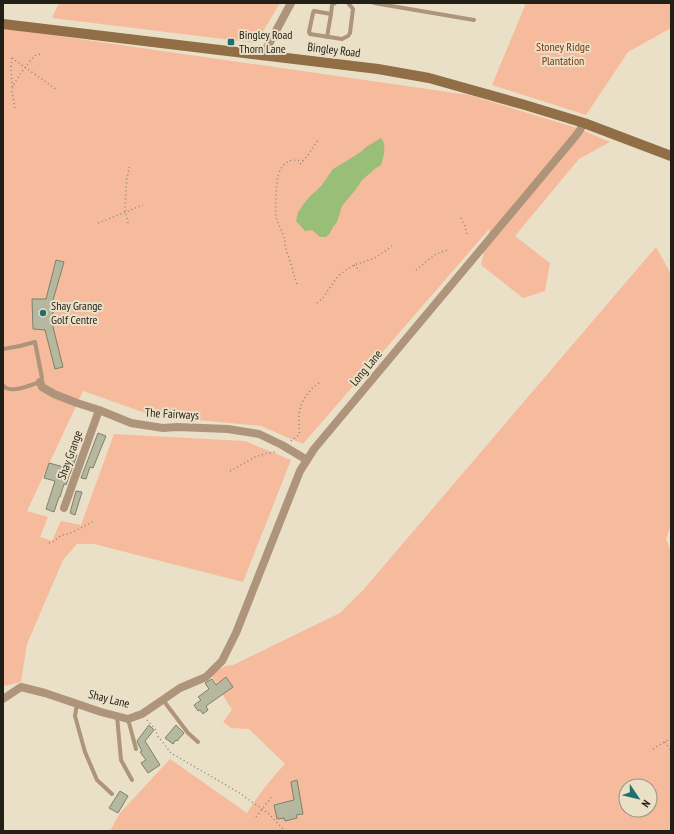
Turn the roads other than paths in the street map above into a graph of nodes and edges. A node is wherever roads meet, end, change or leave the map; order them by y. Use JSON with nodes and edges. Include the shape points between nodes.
{"nodes":[{"id":1,"x":291,"y":3,"type":"edge"},
{"id":2,"x":335,"y":3,"type":"edge"},
{"id":3,"x":348,"y":3,"type":"edge"},
{"id":4,"x":374,"y":3,"type":"edge"},
{"id":5,"x":331,"y":14,"type":"junction"},
{"id":6,"x":474,"y":20,"type":"dead end"},
{"id":7,"x":3,"y":24,"type":"edge"},
{"id":8,"x":327,"y":37,"type":"junction"},
{"id":9,"x":263,"y":55,"type":"junction"},
{"id":10,"x":584,"y":123,"type":"junction"},
{"id":11,"x":671,"y":156,"type":"edge"},
{"id":12,"x":3,"y":349,"type":"edge"},
{"id":13,"x":40,"y":382,"type":"junction"},
{"id":14,"x":3,"y":385,"type":"edge"},
{"id":15,"x":99,"y":410,"type":"junction"},
{"id":16,"x":307,"y":460,"type":"junction"},
{"id":17,"x":64,"y":508,"type":"dead end"},
{"id":18,"x":222,"y":661,"type":"joint"},
{"id":19,"x":163,"y":699,"type":"junction"},
{"id":20,"x":3,"y":700,"type":"edge"},
{"id":21,"x":77,"y":704,"type":"junction"},
{"id":22,"x":117,"y":716,"type":"junction"},
{"id":23,"x":128,"y":719,"type":"junction"},
{"id":24,"x":198,"y":742,"type":"dead end"},
{"id":25,"x":136,"y":749,"type":"dead end"},
{"id":26,"x":132,"y":780,"type":"dead end"},
{"id":27,"x":112,"y":794,"type":"dead end"}],
"edges":[{"from":1,"to":9,"type":"street"},
{"from":2,"to":5,"type":"lane","via":[[332,5]]},
{"from":3,"to":8,"type":"lane","via":[[353,9],[349,34],[342,39]]},
{"from":4,"to":6,"type":"lane"},
{"from":5,"to":8,"type":"lane"},
{"from":5,"to":8,"type":"lane","via":[[314,11],[309,32]]},
{"from":7,"to":9,"type":"main road","name":"Bingley Road"},
{"from":9,"to":10,"type":"main road","name":"Bingley Road","via":[[429,78]]},
{"from":10,"to":11,"type":"main road","name":"Bingley Road"},
{"from":10,"to":16,"type":"street","name":"Long Lane","via":[[314,448]]},
{"from":12,"to":13,"type":"lane","via":[[35,342],[42,378]]},
{"from":13,"to":14,"type":"lane","via":[[11,390]]},
{"from":13,"to":15,"type":"street","name":"The Fairways","via":[[42,387],[54,394]]},
{"from":15,"to":16,"type":"street","name":"The Fairways","via":[[131,423],[163,428],[228,429],[259,434]]},
{"from":15,"to":17,"type":"street","name":"Shay Grange"},
{"from":16,"to":18,"type":"street","name":"Long Lane","via":[[300,471],[236,633]]},
{"from":18,"to":19,"type":"street","name":"Shay Lane","via":[[206,677],[180,688]]},
{"from":19,"to":23,"type":"street","name":"Shay Lane","via":[[142,714]]},
{"from":19,"to":24,"type":"lane","via":[[188,733]]},
{"from":20,"to":21,"type":"street","name":"Shay Lane","via":[[20,687]]},
{"from":21,"to":22,"type":"street","name":"Shay Lane"},
{"from":21,"to":27,"type":"lane","via":[[75,716],[85,752],[97,780]]},
{"from":22,"to":23,"type":"street","name":"Shay Lane"},
{"from":22,"to":26,"type":"lane","via":[[122,760]]},
{"from":23,"to":25,"type":"lane"}]}
